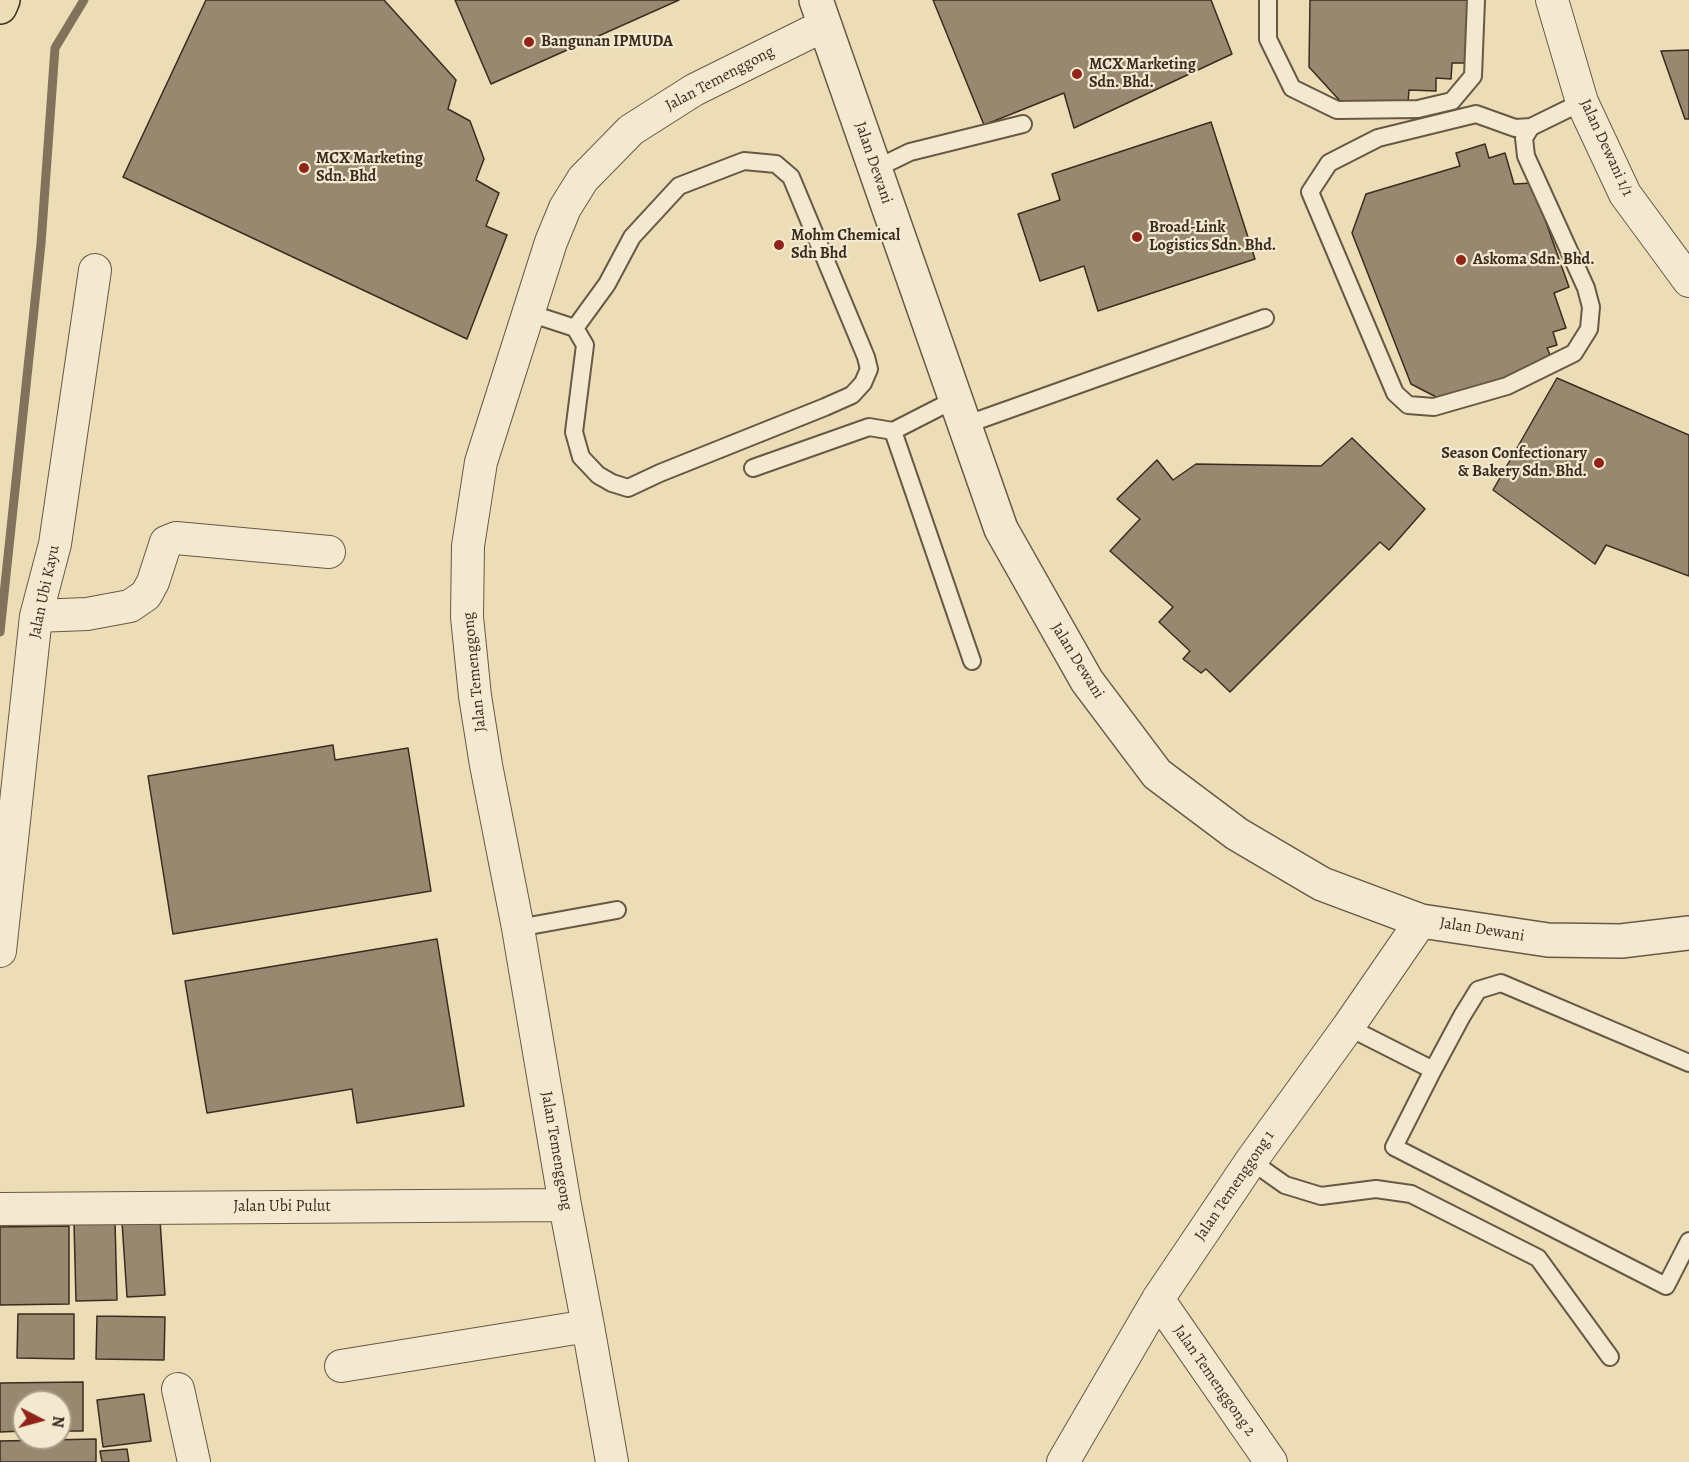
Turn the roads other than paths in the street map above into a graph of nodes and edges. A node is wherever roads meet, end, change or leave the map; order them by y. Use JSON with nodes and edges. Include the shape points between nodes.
{"nodes":[{"id":1,"x":3,"y":0,"type":"edge"},
{"id":2,"x":1268,"y":0,"type":"edge"},
{"id":3,"x":1476,"y":0,"type":"edge"},
{"id":4,"x":1552,"y":0,"type":"edge"},
{"id":5,"x":0,"y":7,"type":"edge"},
{"id":6,"x":821,"y":12,"type":"edge"},
{"id":7,"x":1582,"y":102,"type":"junction"},
{"id":8,"x":1023,"y":124,"type":"dead end"},
{"id":9,"x":1531,"y":127,"type":"junction"},
{"id":10,"x":875,"y":169,"type":"junction"},
{"id":11,"x":95,"y":270,"type":"dead end"},
{"id":12,"x":1689,"y":281,"type":"edge"},
{"id":13,"x":529,"y":312,"type":"junction"},
{"id":14,"x":1265,"y":318,"type":"dead end"},
{"id":15,"x":575,"y":328,"type":"junction"},
{"id":16,"x":960,"y":413,"type":"junction"},
{"id":17,"x":893,"y":431,"type":"junction"},
{"id":18,"x":753,"y":468,"type":"dead end"},
{"id":19,"x":329,"y":552,"type":"dead end"},
{"id":20,"x":36,"y":616,"type":"junction"},
{"id":21,"x":972,"y":661,"type":"dead end"},
{"id":22,"x":617,"y":910,"type":"dead end"},
{"id":23,"x":1421,"y":921,"type":"junction"},
{"id":24,"x":518,"y":928,"type":"junction"},
{"id":25,"x":1689,"y":933,"type":"edge"},
{"id":26,"x":0,"y":951,"type":"edge"},
{"id":27,"x":1348,"y":1027,"type":"junction"},
{"id":28,"x":1689,"y":1063,"type":"edge"},
{"id":29,"x":1432,"y":1070,"type":"junction"},
{"id":30,"x":1251,"y":1161,"type":"junction"},
{"id":31,"x":565,"y":1205,"type":"junction"},
{"id":32,"x":0,"y":1209,"type":"edge"},
{"id":33,"x":1689,"y":1241,"type":"edge"},
{"id":34,"x":1158,"y":1299,"type":"junction"},
{"id":35,"x":588,"y":1326,"type":"junction"},
{"id":36,"x":1610,"y":1357,"type":"dead end"},
{"id":37,"x":342,"y":1366,"type":"dead end"},
{"id":38,"x":178,"y":1389,"type":"dead end"},
{"id":39,"x":194,"y":1462,"type":"edge"},
{"id":40,"x":612,"y":1462,"type":"edge"},
{"id":41,"x":1063,"y":1462,"type":"edge"},
{"id":42,"x":1271,"y":1462,"type":"edge"}],
"edges":[{"from":1,"to":5,"type":"main road"},
{"from":2,"to":3,"type":"lane","via":[[1268,39],[1292,88],[1337,110],[1419,109],[1452,101],[1473,76]]},
{"from":4,"to":7,"type":"street","name":"Jalan Dewani 1/1"},
{"from":6,"to":10,"type":"street","name":"Jalan Dewani"},
{"from":6,"to":13,"type":"street","name":"Jalan Temenggong","via":[[631,130],[583,179],[551,242]]},
{"from":7,"to":9,"type":"lane"},
{"from":7,"to":12,"type":"street","name":"Jalan Dewani 1/1","via":[[1625,194]]},
{"from":8,"to":10,"type":"lane","via":[[910,152]]},
{"from":9,"to":9,"type":"lane","via":[[1524,138],[1526,156],[1586,288],[1591,307],[1590,329],[1574,352],[1507,386],[1434,407],[1408,405],[1395,393],[1310,192],[1329,163],[1378,138],[1476,114],[1515,129]]},
{"from":10,"to":16,"type":"street","name":"Jalan Dewani"},
{"from":11,"to":20,"type":"street","name":"Jalan Ubi Kayu","via":[[55,544]]},
{"from":13,"to":15,"type":"lane"},
{"from":13,"to":24,"type":"street","name":"Jalan Temenggong","via":[[481,462],[468,546],[467,617],[475,696]]},
{"from":14,"to":16,"type":"lane"},
{"from":15,"to":15,"type":"lane","via":[[607,285],[633,237],[679,186],[744,161],[776,164],[791,177],[868,369],[863,383],[852,395],[628,488],[598,475],[581,457],[574,432],[585,345]]},
{"from":16,"to":17,"type":"lane","via":[[940,407]]},
{"from":16,"to":23,"type":"street","name":"Jalan Dewani","via":[[1001,529],[1087,681],[1157,774],[1237,834],[1322,884]]},
{"from":17,"to":18,"type":"lane","via":[[869,427]]},
{"from":17,"to":21,"type":"lane"},
{"from":19,"to":20,"type":"street","via":[[176,538],[166,542],[146,595],[130,606],[87,614]]},
{"from":20,"to":26,"type":"street","name":"Jalan Ubi Kayu"},
{"from":22,"to":24,"type":"lane"},
{"from":23,"to":25,"type":"street","name":"Jalan Dewani","via":[[1548,940],[1622,941]]},
{"from":23,"to":27,"type":"street","name":"Jalan Temenggong 1"},
{"from":24,"to":31,"type":"street","name":"Jalan Temenggong"},
{"from":27,"to":29,"type":"lane"},
{"from":27,"to":30,"type":"street","name":"Jalan Temenggong 1"},
{"from":28,"to":29,"type":"lane","via":[[1501,983],[1478,990]]},
{"from":29,"to":33,"type":"lane","via":[[1394,1147],[1666,1286]]},
{"from":30,"to":34,"type":"street","name":"Jalan Temenggong 1"},
{"from":30,"to":36,"type":"lane","via":[[1285,1185],[1321,1196],[1376,1189],[1411,1194],[1538,1258]]},
{"from":31,"to":32,"type":"street","name":"Jalan Ubi Pulut"},
{"from":31,"to":35,"type":"street","name":"Jalan Temenggong"},
{"from":34,"to":41,"type":"street","name":"Jalan Temenggong 1"},
{"from":34,"to":42,"type":"street","name":"Jalan Temenggong 2"},
{"from":35,"to":37,"type":"street"},
{"from":35,"to":40,"type":"street","name":"Jalan Temenggong"},
{"from":38,"to":39,"type":"street"}]}
